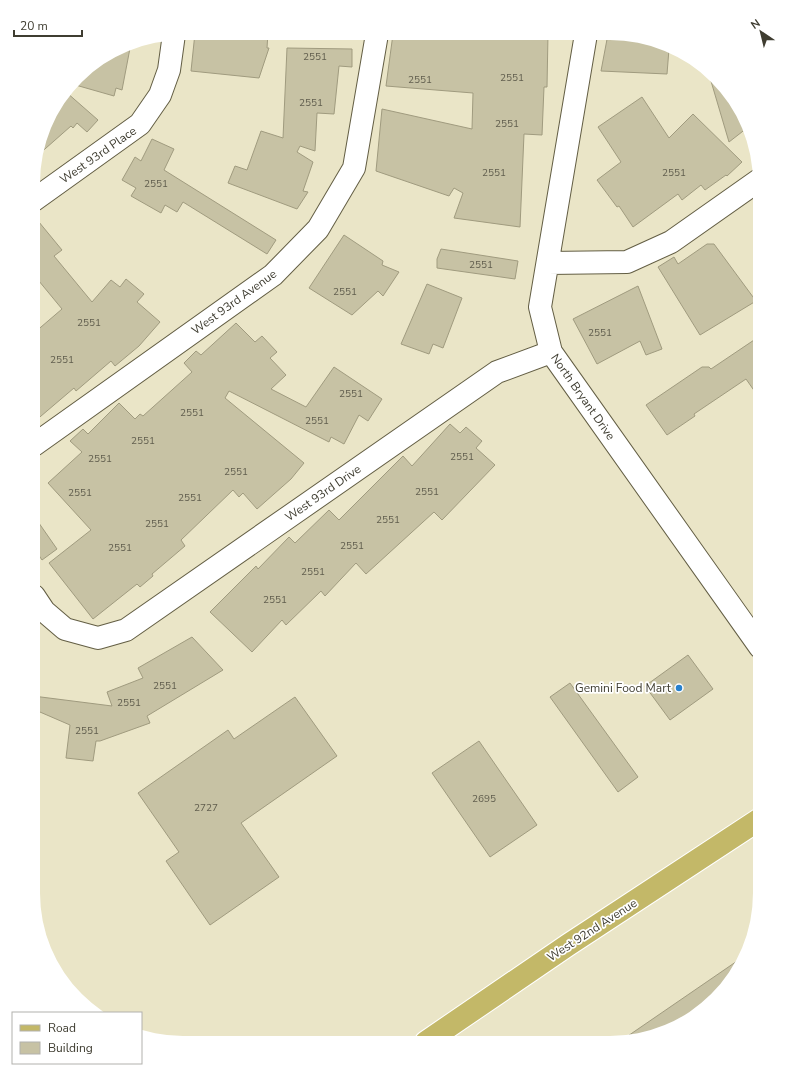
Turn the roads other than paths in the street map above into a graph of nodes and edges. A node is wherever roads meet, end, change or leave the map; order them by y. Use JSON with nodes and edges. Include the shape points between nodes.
{"nodes":[{"id":1,"x":173,"y":40,"type":"edge"},
{"id":2,"x":376,"y":40,"type":"edge"},
{"id":3,"x":585,"y":40,"type":"edge"},
{"id":4,"x":753,"y":184,"type":"edge"},
{"id":5,"x":40,"y":196,"type":"edge"},
{"id":6,"x":548,"y":262,"type":"junction"},
{"id":7,"x":551,"y":352,"type":"junction"},
{"id":8,"x":40,"y":441,"type":"edge"},
{"id":9,"x":40,"y":605,"type":"edge"},
{"id":10,"x":753,"y":637,"type":"edge"},
{"id":11,"x":753,"y":824,"type":"edge"},
{"id":12,"x":435,"y":1036,"type":"edge"}],
"edges":[{"from":1,"to":5,"type":"street","name":"West 93rd Place","via":[[169,70],[160,95],[140,124]]},
{"from":2,"to":8,"type":"street","name":"West 93rd Avenue","via":[[354,168],[318,229],[273,275]]},
{"from":3,"to":6,"type":"street","name":"North Bryant Drive"},
{"from":4,"to":6,"type":"street","via":[[671,242],[627,262]]},
{"from":6,"to":7,"type":"street","name":"North Bryant Drive","via":[[540,307]]},
{"from":7,"to":9,"type":"street","name":"West 93rd Drive","via":[[497,372],[126,630],[98,638],[65,629]]},
{"from":7,"to":10,"type":"street","name":"North Bryant Drive"},
{"from":11,"to":12,"type":"main road","name":"West 92nd Avenue"}]}
